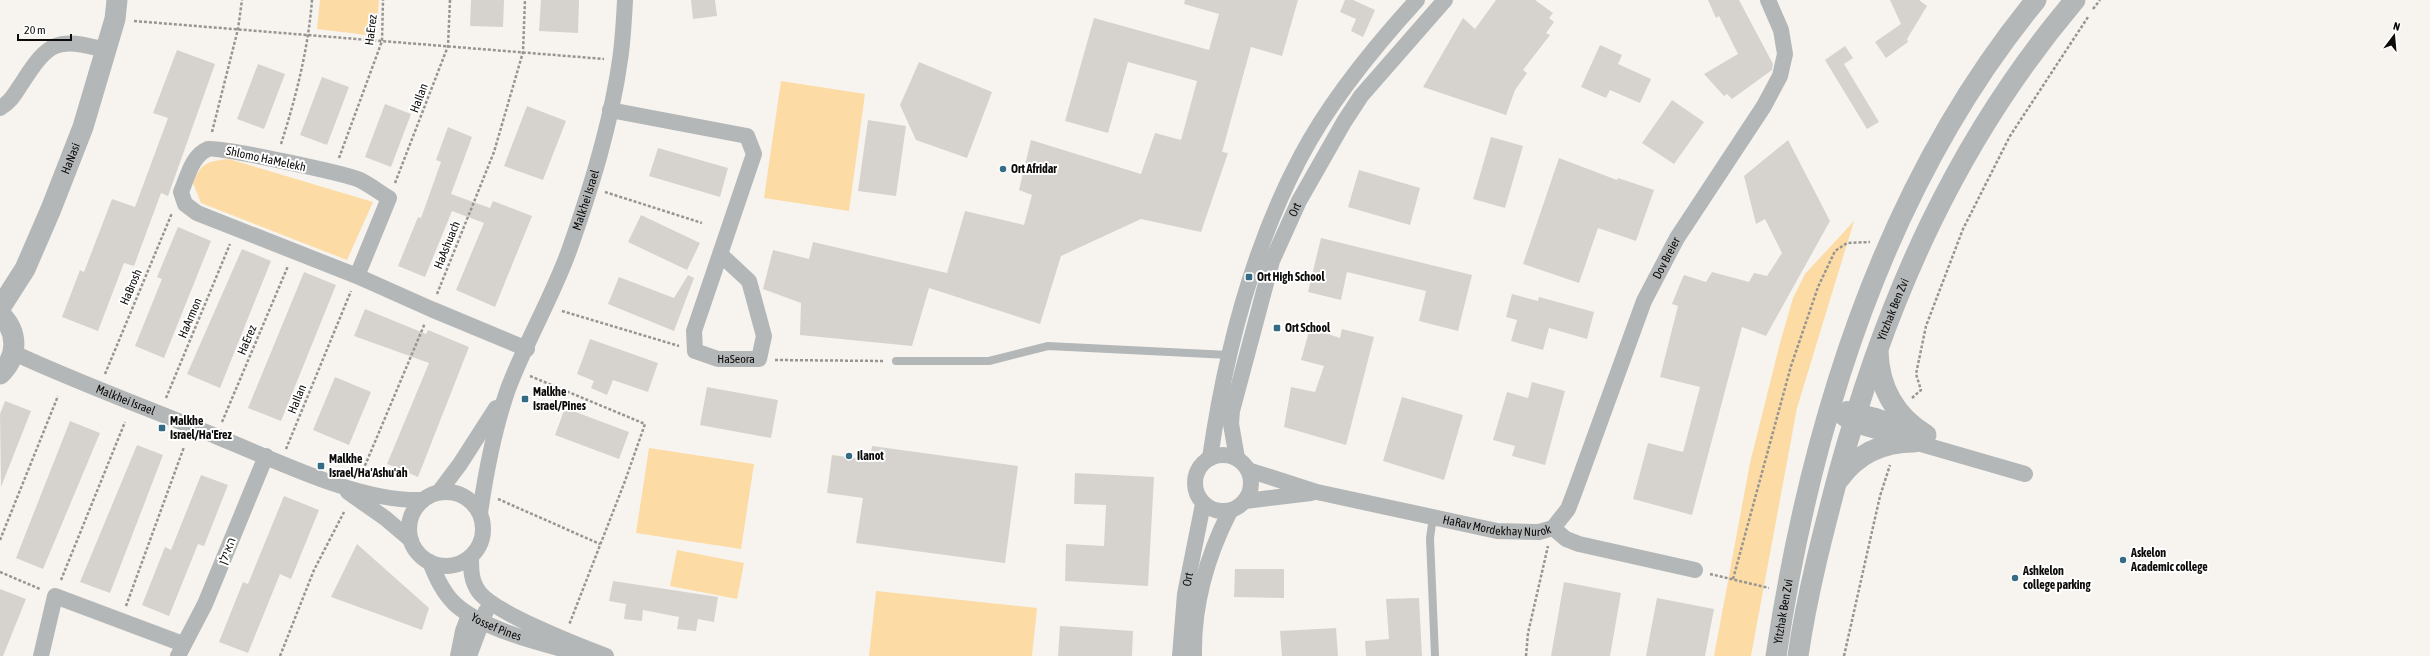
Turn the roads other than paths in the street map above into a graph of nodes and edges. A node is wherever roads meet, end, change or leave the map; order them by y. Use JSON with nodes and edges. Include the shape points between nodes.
{"nodes":[{"id":1,"x":625,"y":0,"type":"edge"},
{"id":2,"x":1417,"y":0,"type":"edge"},
{"id":3,"x":1445,"y":0,"type":"edge"},
{"id":4,"x":1768,"y":0,"type":"edge"},
{"id":5,"x":2036,"y":0,"type":"edge"},
{"id":6,"x":2074,"y":0,"type":"edge"},
{"id":7,"x":116,"y":10,"type":"edge"},
{"id":8,"x":106,"y":50,"type":"junction"},
{"id":9,"x":0,"y":108,"type":"edge"},
{"id":10,"x":610,"y":110,"type":"junction"},
{"id":11,"x":720,"y":254,"type":"junction"},
{"id":12,"x":357,"y":276,"type":"junction"},
{"id":13,"x":0,"y":308,"type":"edge"},
{"id":14,"x":0,"y":314,"type":"edge"},
{"id":15,"x":1880,"y":340,"type":"junction"},
{"id":16,"x":527,"y":349,"type":"junction"},
{"id":17,"x":14,"y":353,"type":"junction"},
{"id":18,"x":1229,"y":355,"type":"junction"},
{"id":19,"x":896,"y":361,"type":"road end"},
{"id":20,"x":0,"y":374,"type":"edge"},
{"id":21,"x":509,"y":388,"type":"junction"},
{"id":22,"x":1830,"y":409,"type":"junction"},
{"id":23,"x":1855,"y":417,"type":"junction"},
{"id":24,"x":1920,"y":439,"type":"junction"},
{"id":25,"x":266,"y":456,"type":"junction"},
{"id":26,"x":1210,"y":458,"type":"junction"},
{"id":27,"x":1237,"y":458,"type":"junction"},
{"id":28,"x":1248,"y":470,"type":"junction"},
{"id":29,"x":2025,"y":474,"type":"dead end"},
{"id":30,"x":328,"y":480,"type":"junction"},
{"id":31,"x":1836,"y":483,"type":"junction"},
{"id":32,"x":439,"y":492,"type":"junction"},
{"id":33,"x":1317,"y":492,"type":"junction"},
{"id":34,"x":422,"y":500,"type":"junction"},
{"id":35,"x":1245,"y":501,"type":"junction"},
{"id":36,"x":1203,"y":504,"type":"junction"},
{"id":37,"x":1230,"y":511,"type":"junction"},
{"id":38,"x":480,"y":513,"type":"junction"},
{"id":39,"x":1433,"y":517,"type":"junction"},
{"id":40,"x":1553,"y":528,"type":"junction"},
{"id":41,"x":411,"y":540,"type":"junction"},
{"id":42,"x":471,"y":557,"type":"junction"},
{"id":43,"x":430,"y":562,"type":"junction"},
{"id":44,"x":1696,"y":570,"type":"road end"},
{"id":45,"x":488,"y":600,"type":"junction"},
{"id":46,"x":476,"y":618,"type":"junction"},
{"id":47,"x":180,"y":650,"type":"edge"},
{"id":48,"x":41,"y":656,"type":"edge"},
{"id":49,"x":458,"y":656,"type":"edge"},
{"id":50,"x":469,"y":656,"type":"edge"},
{"id":51,"x":590,"y":656,"type":"edge"},
{"id":52,"x":606,"y":656,"type":"edge"},
{"id":53,"x":1180,"y":656,"type":"edge"},
{"id":54,"x":1194,"y":656,"type":"edge"},
{"id":55,"x":1435,"y":656,"type":"edge"},
{"id":56,"x":1776,"y":656,"type":"edge"},
{"id":57,"x":1798,"y":656,"type":"edge"}],
"edges":[{"from":1,"to":10,"type":"street","name":"Malkhei Israel","via":[[620,60]]},
{"from":2,"to":18,"type":"street","name":"Ort","via":[[1339,97],[1301,157],[1264,234],[1244,294]]},
{"from":3,"to":27,"type":"street","name":"Ort","via":[[1361,96],[1299,201],[1272,261],[1232,411],[1231,424]]},
{"from":4,"to":40,"type":"street","name":"Dov Breier","via":[[1781,30],[1785,54],[1780,76],[1764,106],[1677,238],[1644,301],[1568,509]]},
{"from":5,"to":22,"type":"street","name":"Yitzhak Ben Zvi","via":[[1990,60],[1942,135],[1912,192],[1874,279],[1848,348]]},
{"from":6,"to":15,"type":"street","name":"Yitzhak Ben Zvi","via":[[2025,60],[1971,144],[1937,207]]},
{"from":7,"to":8,"type":"street","name":"HaNasi"},
{"from":8,"to":9,"type":"street","via":[[78,43],[60,43],[44,52],[10,103]]},
{"from":8,"to":13,"type":"street","name":"HaNasi","via":[[83,127],[51,210],[25,269]]},
{"from":10,"to":11,"type":"street","via":[[747,136],[754,154]]},
{"from":10,"to":16,"type":"street","name":"Malkhei Israel","via":[[590,187],[570,249]]},
{"from":11,"to":11,"type":"street","name":"HaSeora","via":[[749,281],[764,336],[759,360],[718,359],[695,351],[694,331]]},
{"from":12,"to":12,"type":"street","name":"Shlomo HaMelekh","via":[[389,198],[359,180],[231,150],[208,149],[191,166],[181,192],[185,204],[197,213]]},
{"from":12,"to":16,"type":"street","via":[[431,310]]},
{"from":14,"to":17,"type":"street","via":[[12,330]]},
{"from":15,"to":23,"type":"street","name":"Yitzhak Ben Zvi"},
{"from":15,"to":24,"type":"street","via":[[1879,363],[1887,394]]},
{"from":16,"to":21,"type":"street","name":"Malkhei Israel"},
{"from":17,"to":20,"type":"street","via":[[9,365]]},
{"from":17,"to":25,"type":"street","name":"Malkhei Israel","via":[[98,390]]},
{"from":18,"to":19,"type":"lane","via":[[1048,346],[989,361]]},
{"from":18,"to":26,"type":"street","name":"Ort"},
{"from":21,"to":32,"type":"street","name":"Malkhei Israel","via":[[464,459]]},
{"from":21,"to":38,"type":"street","name":"Malkhei Israel","via":[[494,438]]},
{"from":22,"to":23,"type":"street"},
{"from":22,"to":56,"type":"street","name":"Yitzhak Ben Zvi","via":[[1798,530]]},
{"from":23,"to":24,"type":"street"},
{"from":23,"to":31,"type":"street","name":"Yitzhak Ben Zvi"},
{"from":24,"to":29,"type":"street"},
{"from":24,"to":31,"type":"street","via":[[1866,453],[1852,463]]},
{"from":25,"to":30,"type":"street","name":"Malkhei Israel"},
{"from":25,"to":47,"type":"street","name":"האילן","via":[[205,604]]},
{"from":26,"to":27,"type":"street","via":[[1223,455]]},
{"from":26,"to":36,"type":"street","via":[[1203,463],[1194,479],[1194,488]]},
{"from":27,"to":28,"type":"street"},
{"from":28,"to":33,"type":"street","name":"HaRav Mordekhay Nurok"},
{"from":28,"to":35,"type":"street","via":[[1251,486]]},
{"from":30,"to":34,"type":"street","name":"Malkhei Israel","via":[[403,501]]},
{"from":30,"to":41,"type":"street","name":"Malkhei Israel","via":[[362,501]]},
{"from":31,"to":57,"type":"street","name":"Yitzhak Ben Zvi","via":[[1808,595]]},
{"from":32,"to":34,"type":"street"},
{"from":32,"to":38,"type":"street","via":[[463,496],[473,503]]},
{"from":33,"to":35,"type":"street","name":"HaRav Mordekhay Nurok"},
{"from":33,"to":39,"type":"street","name":"HaRav Mordekhay Nurok"},
{"from":34,"to":41,"type":"street","via":[[410,518]]},
{"from":35,"to":37,"type":"street"},
{"from":36,"to":37,"type":"street","via":[[1220,512]]},
{"from":36,"to":53,"type":"street","name":"Ort","via":[[1185,594]]},
{"from":37,"to":54,"type":"street","name":"Ort","via":[[1216,538],[1206,566]]},
{"from":38,"to":42,"type":"street","via":[[483,536]]},
{"from":39,"to":40,"type":"street","name":"HaRav Mordekhay Nurok","via":[[1518,533]]},
{"from":39,"to":55,"type":"lane","via":[[1430,538]]},
{"from":40,"to":44,"type":"street","name":"HaRav Mordekhay Nurok","via":[[1566,539],[1579,544]]},
{"from":41,"to":43,"type":"street","via":[[418,553]]},
{"from":42,"to":43,"type":"street","via":[[451,566]]},
{"from":42,"to":45,"type":"street","name":"Yossef Pines","via":[[474,583]]},
{"from":43,"to":46,"type":"street","name":"Yossef Pines","via":[[450,600]]},
{"from":45,"to":46,"type":"street"},
{"from":45,"to":52,"type":"street","name":"Yossef Pines","via":[[563,639]]},
{"from":46,"to":49,"type":"street","via":[[463,631]]},
{"from":46,"to":50,"type":"street"},
{"from":46,"to":51,"type":"street","name":"Yossef Pines","via":[[534,640]]},
{"from":47,"to":48,"type":"street","name":"האילן","via":[[55,596]]}]}
